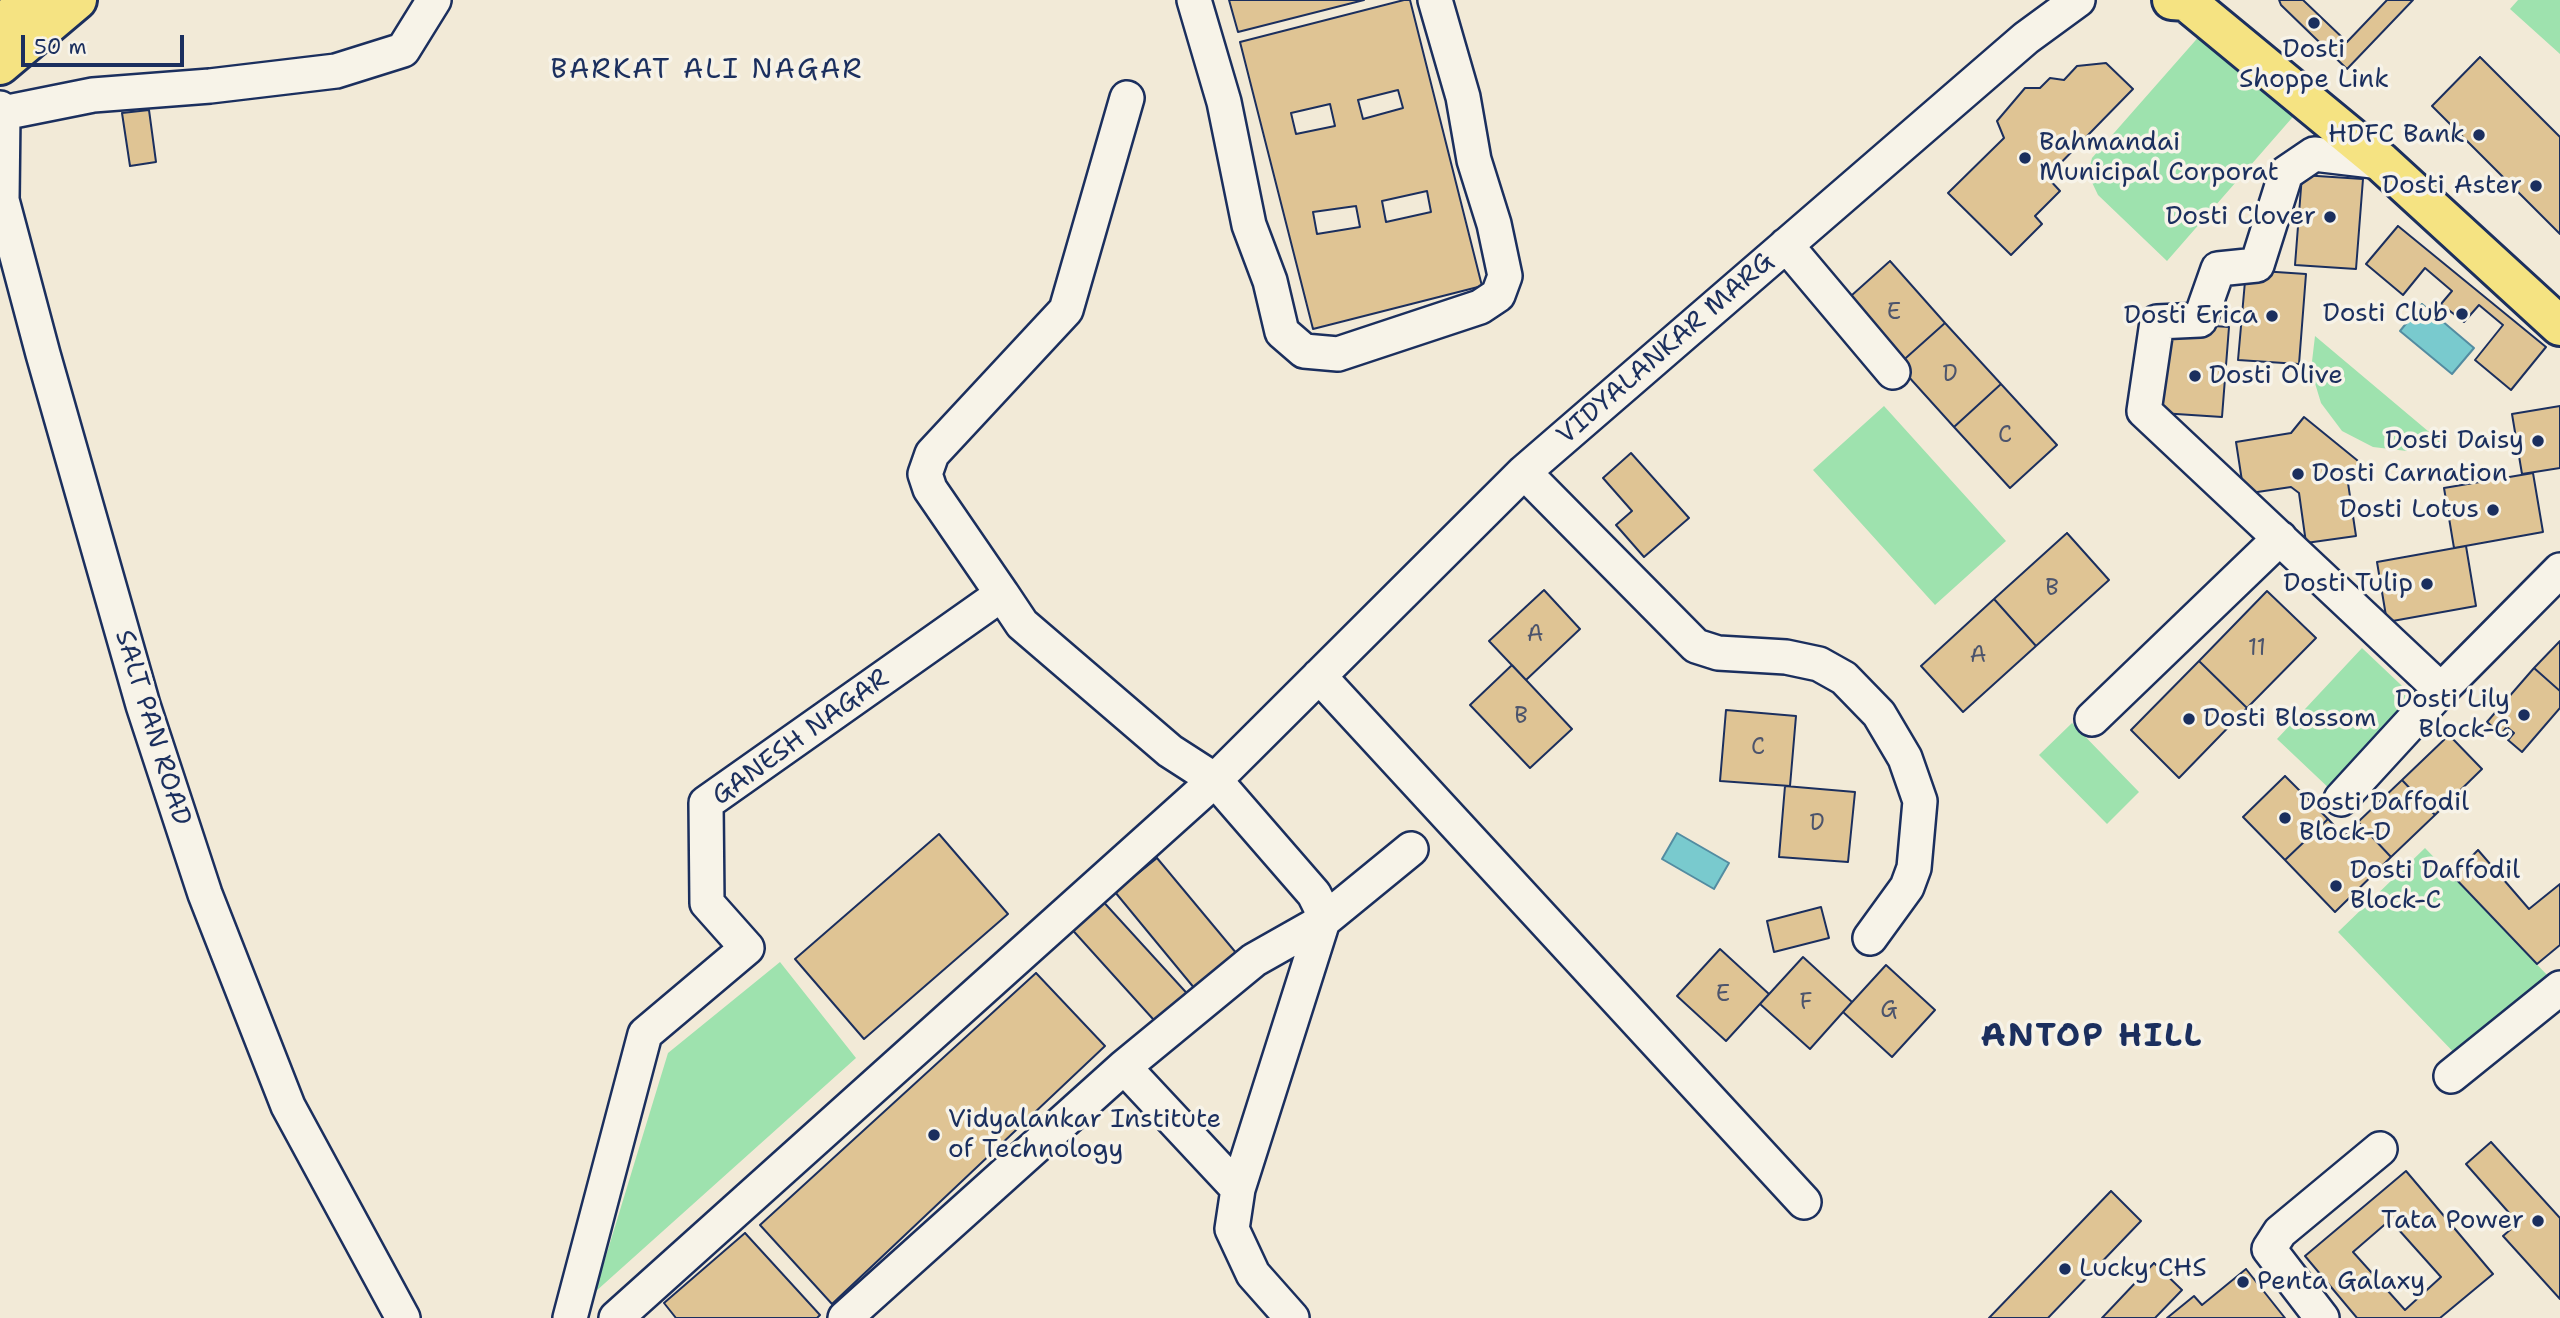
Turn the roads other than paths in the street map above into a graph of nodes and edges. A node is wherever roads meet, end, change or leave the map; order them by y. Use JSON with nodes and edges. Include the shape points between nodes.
{"nodes":[{"id":1,"x":30,"y":0,"type":"edge"},
{"id":2,"x":77,"y":0,"type":"edge"},
{"id":3,"x":435,"y":0,"type":"edge"},
{"id":4,"x":1194,"y":0,"type":"edge"},
{"id":5,"x":1435,"y":0,"type":"edge"},
{"id":6,"x":2038,"y":0,"type":"edge"},
{"id":7,"x":2078,"y":0,"type":"edge"},
{"id":8,"x":2182,"y":0,"type":"edge"},
{"id":9,"x":0,"y":26,"type":"edge"},
{"id":10,"x":2026,"y":38,"type":"junction"},
{"id":11,"x":0,"y":65,"type":"edge"},
{"id":12,"x":1127,"y":98,"type":"dead end"},
{"id":13,"x":2,"y":110,"type":"edge"},
{"id":14,"x":2381,"y":162,"type":"junction"},
{"id":15,"x":1786,"y":246,"type":"junction"},
{"id":16,"x":2560,"y":326,"type":"edge"},
{"id":17,"x":1893,"y":372,"type":"dead end"},
{"id":18,"x":1524,"y":472,"type":"junction"},
{"id":19,"x":2280,"y":538,"type":"junction"},
{"id":20,"x":2560,"y":570,"type":"edge"},
{"id":21,"x":1002,"y":593,"type":"junction"},
{"id":22,"x":1319,"y":676,"type":"junction"},
{"id":23,"x":2441,"y":690,"type":"junction"},
{"id":24,"x":2092,"y":719,"type":"dead end"},
{"id":25,"x":1214,"y":779,"type":"junction"},
{"id":26,"x":2341,"y":799,"type":"dead end"},
{"id":27,"x":1411,"y":849,"type":"dead end"},
{"id":28,"x":1323,"y":921,"type":"junction"},
{"id":29,"x":1870,"y":938,"type":"dead end"},
{"id":30,"x":2560,"y":988,"type":"edge"},
{"id":31,"x":1124,"y":1067,"type":"junction"},
{"id":32,"x":2451,"y":1076,"type":"dead end"},
{"id":33,"x":2380,"y":1149,"type":"dead end"},
{"id":34,"x":1238,"y":1189,"type":"junction"},
{"id":35,"x":1804,"y":1202,"type":"dead end"},
{"id":36,"x":402,"y":1318,"type":"edge"},
{"id":37,"x":570,"y":1318,"type":"edge"},
{"id":38,"x":616,"y":1318,"type":"edge"},
{"id":39,"x":845,"y":1318,"type":"edge"},
{"id":40,"x":1292,"y":1318,"type":"edge"},
{"id":41,"x":2322,"y":1318,"type":"edge"}],
"edges":[{"from":1,"to":9,"type":"main road"},
{"from":2,"to":11,"type":"main road"},
{"from":3,"to":13,"type":"street","via":[[403,50],[336,71],[93,95]]},
{"from":4,"to":5,"type":"street","via":[[1224,102],[1249,225],[1270,281],[1282,332],[1304,351],[1338,354],[1480,307],[1498,295],[1505,276]]},
{"from":6,"to":10,"type":"street"},
{"from":7,"to":10,"type":"street","name":"VIDYALANKAR MARG"},
{"from":8,"to":14,"type":"main road"},
{"from":10,"to":15,"type":"street","name":"VIDYALANKAR MARG"},
{"from":12,"to":21,"type":"street","via":[[1066,310],[932,454],[925,474],[930,489]]},
{"from":13,"to":36,"type":"street","name":"SALT PAN ROAD","via":[[2,200],[143,705],[201,882],[288,1106]]},
{"from":14,"to":16,"type":"main road"},
{"from":14,"to":19,"type":"street","via":[[2314,154],[2286,173],[2257,265],[2218,269],[2200,320],[2157,322],[2144,411]]},
{"from":15,"to":17,"type":"street"},
{"from":15,"to":18,"type":"street","name":"VIDYALANKAR MARG"},
{"from":18,"to":22,"type":"street","name":"VIDYALANKAR MARG"},
{"from":18,"to":29,"type":"street","via":[[1696,646],[1718,653],[1819,664],[1843,678],[1880,714],[1905,758],[1920,801],[1908,887]]},
{"from":19,"to":23,"type":"street"},
{"from":19,"to":24,"type":"street"},
{"from":20,"to":23,"type":"street"},
{"from":21,"to":25,"type":"street","via":[[1022,624],[1170,751]]},
{"from":21,"to":37,"type":"street","name":"GANESH NAGAR","via":[[706,803],[707,903],[747,948],[645,1034]]},
{"from":22,"to":25,"type":"street","name":"VIDYALANKAR MARG"},
{"from":22,"to":35,"type":"street"},
{"from":23,"to":26,"type":"street"},
{"from":25,"to":28,"type":"street","via":[[1314,894]]},
{"from":25,"to":38,"type":"street","name":"VIDYALANKAR MARG"},
{"from":27,"to":28,"type":"street"},
{"from":28,"to":31,"type":"street","via":[[1254,960]]},
{"from":28,"to":34,"type":"street"},
{"from":30,"to":32,"type":"street"},
{"from":31,"to":34,"type":"street"},
{"from":31,"to":39,"type":"street"},
{"from":33,"to":41,"type":"street","via":[[2280,1232],[2269,1249]]},
{"from":34,"to":40,"type":"street","via":[[1232,1229],[1253,1274]]}]}
